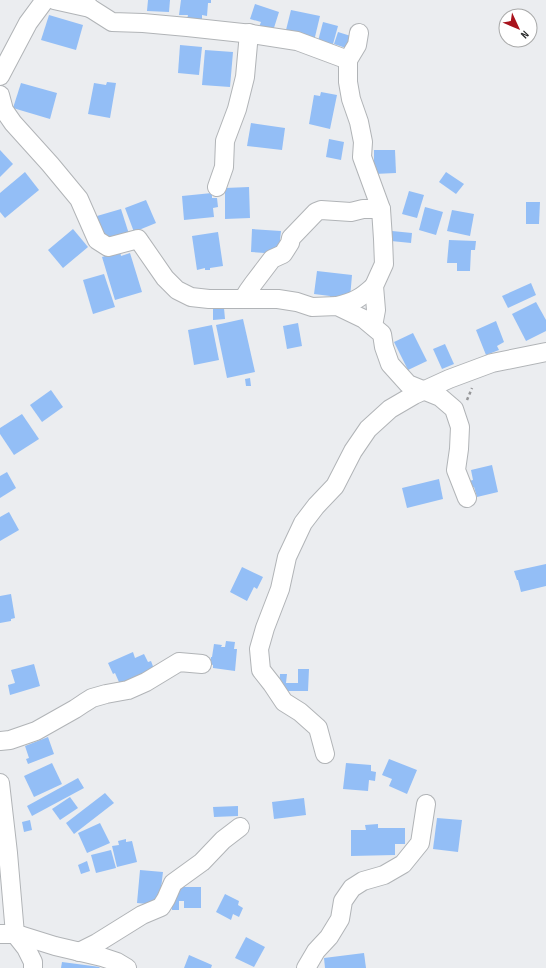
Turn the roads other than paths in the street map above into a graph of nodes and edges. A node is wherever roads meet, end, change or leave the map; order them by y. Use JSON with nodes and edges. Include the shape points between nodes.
{"nodes":[{"id":1,"x":45,"y":0,"type":"edge"},
{"id":2,"x":54,"y":0,"type":"edge"},
{"id":3,"x":86,"y":4,"type":"edge"},
{"id":4,"x":249,"y":33,"type":"junction"},
{"id":5,"x":359,"y":33,"type":"dead end"},
{"id":6,"x":348,"y":60,"type":"junction"},
{"id":7,"x":0,"y":76,"type":"edge"},
{"id":8,"x":0,"y":95,"type":"edge"},
{"id":9,"x":217,"y":187,"type":"dead end"},
{"id":10,"x":381,"y":209,"type":"junction"},
{"id":11,"x":374,"y":286,"type":"junction"},
{"id":12,"x":243,"y":299,"type":"junction"},
{"id":13,"x":337,"y":306,"type":"junction"},
{"id":14,"x":373,"y":326,"type":"junction"},
{"id":15,"x":546,"y":352,"type":"edge"},
{"id":16,"x":424,"y":390,"type":"junction"},
{"id":17,"x":467,"y":498,"type":"dead end"},
{"id":18,"x":202,"y":664,"type":"dead end"},
{"id":19,"x":0,"y":741,"type":"edge"},
{"id":20,"x":325,"y":754,"type":"dead end"},
{"id":21,"x":0,"y":783,"type":"edge"},
{"id":22,"x":426,"y":804,"type":"dead end"},
{"id":23,"x":240,"y":827,"type":"dead end"},
{"id":24,"x":8,"y":934,"type":"edge"},
{"id":25,"x":78,"y":952,"type":"junction"},
{"id":26,"x":33,"y":968,"type":"edge"},
{"id":27,"x":127,"y":968,"type":"edge"},
{"id":28,"x":306,"y":968,"type":"edge"}],
"edges":[{"from":1,"to":7,"type":"street","via":[[28,23]]},
{"from":2,"to":3,"type":"street"},
{"from":3,"to":4,"type":"street","via":[[112,22]]},
{"from":4,"to":6,"type":"street","via":[[297,41]]},
{"from":4,"to":9,"type":"street","via":[[244,77],[237,109],[225,141],[224,167]]},
{"from":5,"to":6,"type":"street","via":[[357,44]]},
{"from":6,"to":10,"type":"street","via":[[348,82],[363,142],[362,157]]},
{"from":8,"to":12,"type":"street","via":[[4,110],[13,123],[79,199],[97,240],[108,247],[138,239],[165,278],[177,290],[190,297]]},
{"from":10,"to":11,"type":"street","via":[[384,264]]},
{"from":10,"to":12,"type":"street","via":[[316,212],[291,238],[283,254],[272,259]]},
{"from":11,"to":13,"type":"street","via":[[363,296]]},
{"from":11,"to":14,"type":"street","via":[[376,310]]},
{"from":12,"to":13,"type":"street","via":[[278,299],[312,307]]},
{"from":13,"to":14,"type":"street","via":[[364,318]]},
{"from":14,"to":16,"type":"street","via":[[382,334],[390,364],[408,384]]},
{"from":15,"to":16,"type":"street","via":[[492,363]]},
{"from":16,"to":17,"type":"street","via":[[440,397],[454,409],[460,427],[456,470]]},
{"from":16,"to":20,"type":"street","via":[[390,409],[368,429],[335,486],[303,523],[287,557],[280,589],[259,649],[261,670],[284,702],[318,728]]},
{"from":18,"to":19,"type":"street","via":[[179,662],[128,690],[92,698],[36,731]]},
{"from":21,"to":24,"type":"street","via":[[8,853]]},
{"from":22,"to":28,"type":"street","via":[[420,843],[403,864],[352,888],[343,901],[340,919]]},
{"from":23,"to":25,"type":"street","via":[[202,862],[173,883],[160,906]]},
{"from":24,"to":25,"type":"street"},
{"from":24,"to":26,"type":"street","via":[[26,948]]},
{"from":25,"to":27,"type":"street","via":[[102,957]]}]}
